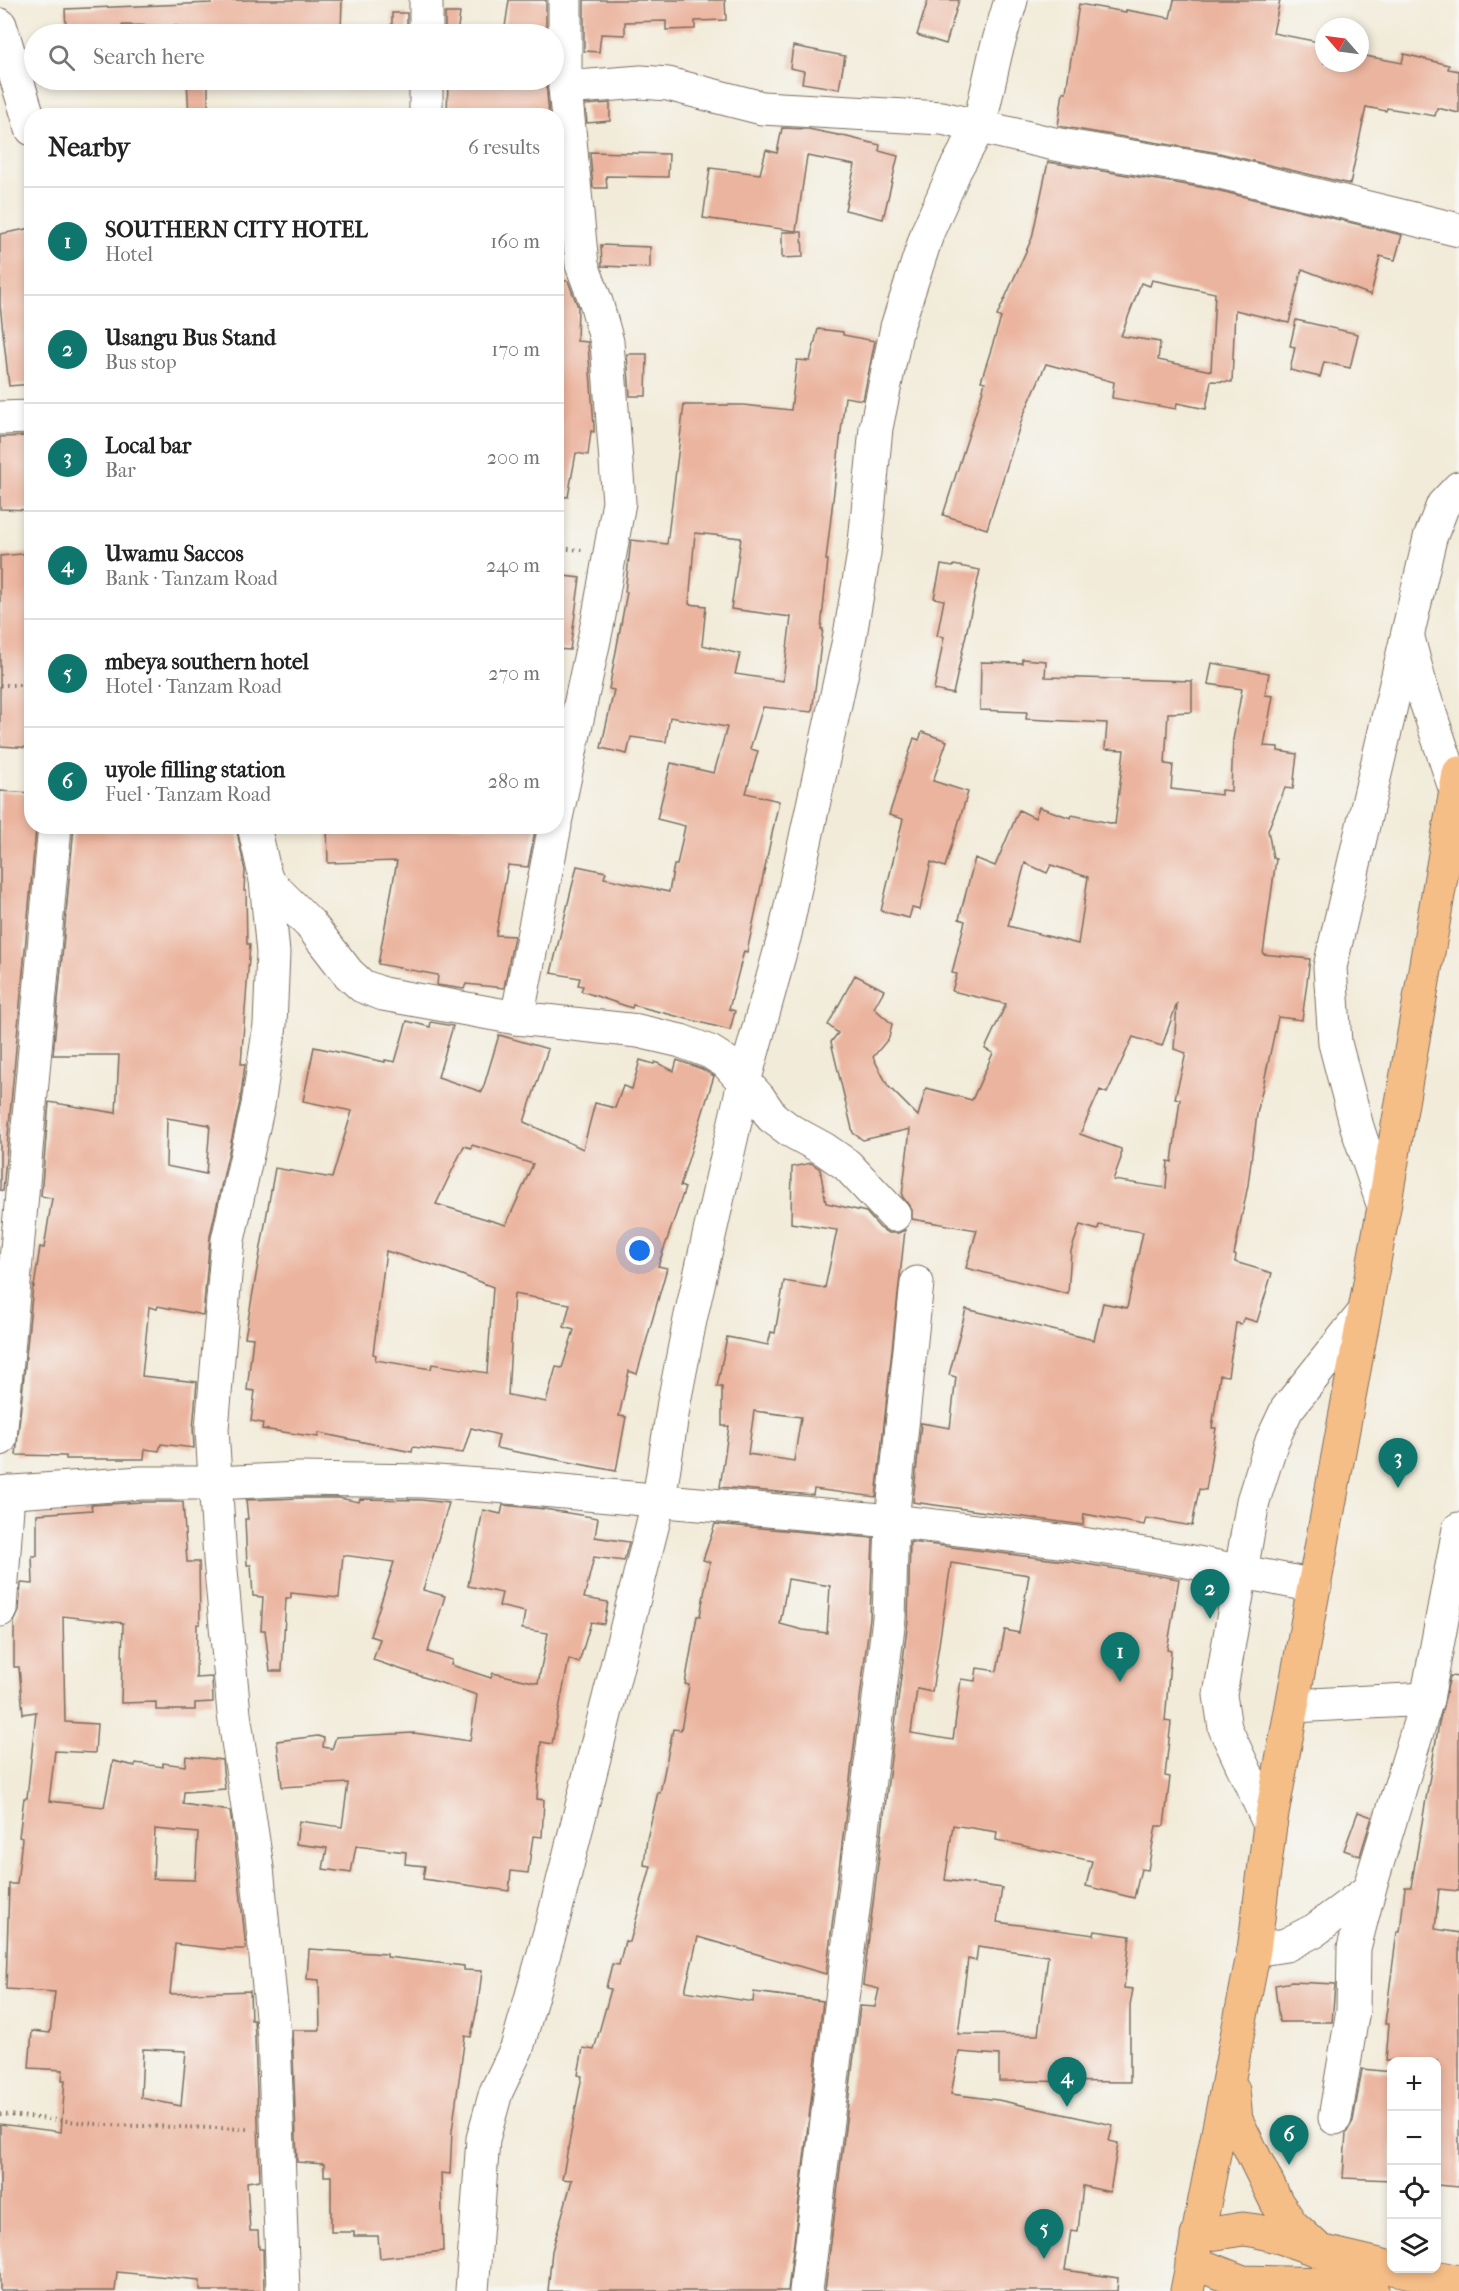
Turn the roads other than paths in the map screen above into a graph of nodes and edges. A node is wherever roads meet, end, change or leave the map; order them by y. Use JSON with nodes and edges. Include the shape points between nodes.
{"nodes":[{"id":1,"x":426,"y":0,"type":"edge"},
{"id":2,"x":566,"y":0,"type":"edge"},
{"id":3,"x":1011,"y":0,"type":"edge"},
{"id":4,"x":426,"y":24,"type":"edge"},
{"id":5,"x":0,"y":25,"type":"edge"},
{"id":6,"x":565,"y":88,"type":"junction"},
{"id":7,"x":426,"y":90,"type":"edge"},
{"id":8,"x":26,"y":108,"type":"edge"},
{"id":9,"x":426,"y":108,"type":"edge"},
{"id":10,"x":979,"y":128,"type":"junction"},
{"id":11,"x":1459,"y":230,"type":"edge"},
{"id":12,"x":569,"y":266,"type":"edge"},
{"id":13,"x":24,"y":417,"type":"edge"},
{"id":14,"x":0,"y":418,"type":"edge"},
{"id":15,"x":1459,"y":488,"type":"edge"},
{"id":16,"x":1407,"y":632,"type":"junction"},
{"id":17,"x":564,"y":780,"type":"edge"},
{"id":18,"x":1457,"y":782,"type":"edge"},
{"id":19,"x":54,"y":834,"type":"edge"},
{"id":20,"x":256,"y":834,"type":"edge"},
{"id":21,"x":553,"y":834,"type":"edge"},
{"id":22,"x":266,"y":880,"type":"junction"},
{"id":23,"x":517,"y":1018,"type":"junction"},
{"id":24,"x":744,"y":1082,"type":"junction"},
{"id":25,"x":12,"y":1187,"type":"edge"},
{"id":26,"x":1384,"y":1207,"type":"junction"},
{"id":27,"x":894,"y":1215,"type":"dead end"},
{"id":28,"x":918,"y":1283,"type":"dead end"},
{"id":29,"x":1363,"y":1314,"type":"junction"},
{"id":30,"x":0,"y":1439,"type":"edge"},
{"id":31,"x":214,"y":1483,"type":"junction"},
{"id":32,"x":4,"y":1492,"type":"edge"},
{"id":33,"x":659,"y":1499,"type":"junction"},
{"id":34,"x":892,"y":1521,"type":"junction"},
{"id":35,"x":1459,"y":1533,"type":"edge"},
{"id":36,"x":1242,"y":1572,"type":"junction"},
{"id":37,"x":1315,"y":1586,"type":"junction"},
{"id":38,"x":0,"y":1610,"type":"edge"},
{"id":39,"x":1427,"y":1699,"type":"junction"},
{"id":40,"x":1293,"y":1706,"type":"junction"},
{"id":41,"x":1270,"y":1825,"type":"junction"},
{"id":42,"x":1369,"y":1890,"type":"junction"},
{"id":43,"x":1254,"y":1950,"type":"junction"},
{"id":44,"x":1230,"y":2070,"type":"junction"},
{"id":45,"x":1335,"y":2118,"type":"dead end"},
{"id":46,"x":1320,"y":2252,"type":"junction"},
{"id":47,"x":1192,"y":2263,"type":"edge"},
{"id":48,"x":1387,"y":2267,"type":"edge"},
{"id":49,"x":1416,"y":2273,"type":"edge"},
{"id":50,"x":1459,"y":2282,"type":"edge"},
{"id":51,"x":1318,"y":2288,"type":"edge"},
{"id":52,"x":283,"y":2291,"type":"edge"},
{"id":53,"x":472,"y":2291,"type":"edge"},
{"id":54,"x":806,"y":2291,"type":"edge"},
{"id":55,"x":1369,"y":2291,"type":"edge"}],
"edges":[{"from":1,"to":4,"type":"street"},
{"from":2,"to":6,"type":"street"},
{"from":3,"to":10,"type":"street"},
{"from":5,"to":8,"type":"street"},
{"from":6,"to":10,"type":"street","via":[[641,81],[762,108],[942,118]]},
{"from":6,"to":12,"type":"street"},
{"from":7,"to":9,"type":"street"},
{"from":10,"to":11,"type":"street","via":[[1216,171]]},
{"from":10,"to":24,"type":"street","via":[[928,231],[897,327],[876,428],[864,553],[850,634],[785,934]]},
{"from":12,"to":17,"type":"street","via":[[596,302],[607,342],[619,502]]},
{"from":13,"to":14,"type":"street"},
{"from":15,"to":16,"type":"street","via":[[1443,505],[1430,538]]},
{"from":16,"to":18,"type":"street","via":[[1427,704]]},
{"from":16,"to":26,"type":"street","via":[[1330,967],[1335,1043]]},
{"from":18,"to":26,"type":"highway"},
{"from":19,"to":25,"type":"street"},
{"from":20,"to":22,"type":"street"},
{"from":21,"to":23,"type":"street"},
{"from":22,"to":23,"type":"street","via":[[310,924],[362,986],[383,994]]},
{"from":22,"to":31,"type":"street","via":[[273,953],[270,1025],[258,1105],[228,1240],[212,1429]]},
{"from":23,"to":24,"type":"street","via":[[619,1028],[681,1041],[726,1062]]},
{"from":24,"to":27,"type":"street","via":[[772,1116],[847,1165]]},
{"from":24,"to":33,"type":"street","via":[[690,1320]]},
{"from":25,"to":30,"type":"street"},
{"from":26,"to":29,"type":"highway"},
{"from":28,"to":34,"type":"street"},
{"from":29,"to":36,"type":"street","via":[[1287,1409],[1253,1501]]},
{"from":29,"to":37,"type":"highway"},
{"from":31,"to":32,"type":"street","via":[[141,1483]]},
{"from":31,"to":33,"type":"street","via":[[300,1479],[422,1481]]},
{"from":31,"to":52,"type":"street","via":[[234,1713],[269,1979],[279,2129]]},
{"from":32,"to":38,"type":"street"},
{"from":33,"to":34,"type":"street"},
{"from":33,"to":53,"type":"street","via":[[552,1925],[517,2048],[496,2092],[483,2139]]},
{"from":34,"to":36,"type":"street","via":[[1076,1544]]},
{"from":34,"to":54,"type":"street","via":[[889,1618]]},
{"from":35,"to":39,"type":"street"},
{"from":36,"to":37,"type":"street"},
{"from":36,"to":41,"type":"street","via":[[1220,1695],[1225,1728]]},
{"from":37,"to":40,"type":"highway"},
{"from":39,"to":40,"type":"street"},
{"from":39,"to":42,"type":"street"},
{"from":40,"to":41,"type":"highway"},
{"from":41,"to":43,"type":"highway"},
{"from":42,"to":43,"type":"street","via":[[1315,1930],[1286,1945]]},
{"from":42,"to":45,"type":"street","via":[[1354,1948],[1353,2010]]},
{"from":43,"to":44,"type":"highway"},
{"from":44,"to":46,"type":"highway","via":[[1236,2120],[1249,2150],[1292,2225]]},
{"from":44,"to":47,"type":"highway"},
{"from":46,"to":47,"type":"highway","via":[[1280,2236],[1243,2229]]},
{"from":46,"to":48,"type":"highway"},
{"from":47,"to":51,"type":"highway","via":[[1243,2282]]},
{"from":49,"to":50,"type":"highway"},
{"from":51,"to":55,"type":"highway"}]}
